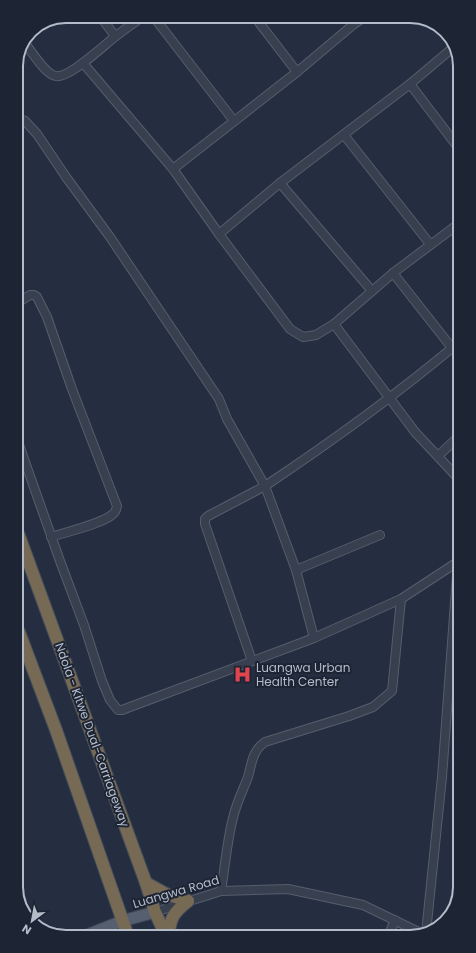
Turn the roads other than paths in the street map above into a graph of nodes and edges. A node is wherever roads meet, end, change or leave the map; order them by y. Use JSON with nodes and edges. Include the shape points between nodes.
{"nodes":[{"id":1,"x":106,"y":23,"type":"edge"},
{"id":2,"x":134,"y":23,"type":"edge"},
{"id":3,"x":158,"y":23,"type":"edge"},
{"id":4,"x":259,"y":23,"type":"edge"},
{"id":5,"x":354,"y":24,"type":"edge"},
{"id":6,"x":116,"y":36,"type":"junction"},
{"id":7,"x":28,"y":46,"type":"edge"},
{"id":8,"x":450,"y":51,"type":"edge"},
{"id":9,"x":83,"y":63,"type":"junction"},
{"id":10,"x":297,"y":72,"type":"junction"},
{"id":11,"x":410,"y":84,"type":"junction"},
{"id":12,"x":23,"y":120,"type":"edge"},
{"id":13,"x":234,"y":121,"type":"junction"},
{"id":14,"x":344,"y":135,"type":"junction"},
{"id":15,"x":453,"y":141,"type":"edge"},
{"id":16,"x":173,"y":170,"type":"junction"},
{"id":17,"x":280,"y":183,"type":"junction"},
{"id":18,"x":453,"y":228,"type":"edge"},
{"id":19,"x":219,"y":234,"type":"junction"},
{"id":20,"x":430,"y":244,"type":"junction"},
{"id":21,"x":393,"y":273,"type":"junction"},
{"id":22,"x":372,"y":291,"type":"junction"},
{"id":23,"x":23,"y":300,"type":"edge"},
{"id":24,"x":334,"y":324,"type":"junction"},
{"id":25,"x":453,"y":343,"type":"edge"},
{"id":26,"x":453,"y":347,"type":"edge"},
{"id":27,"x":389,"y":399,"type":"junction"},
{"id":28,"x":453,"y":442,"type":"edge"},
{"id":29,"x":23,"y":456,"type":"edge"},
{"id":30,"x":438,"y":456,"type":"junction"},
{"id":31,"x":453,"y":472,"type":"edge"},
{"id":32,"x":265,"y":486,"type":"junction"},
{"id":33,"x":380,"y":535,"type":"dead end"},
{"id":34,"x":51,"y":537,"type":"junction"},
{"id":35,"x":23,"y":549,"type":"edge"},
{"id":36,"x":453,"y":564,"type":"edge"},
{"id":37,"x":296,"y":570,"type":"junction"},
{"id":38,"x":401,"y":599,"type":"junction"},
{"id":39,"x":453,"y":628,"type":"edge"},
{"id":40,"x":314,"y":638,"type":"junction"},
{"id":41,"x":23,"y":645,"type":"edge"},
{"id":42,"x":252,"y":661,"type":"junction"},
{"id":43,"x":146,"y":883,"type":"junction"},
{"id":44,"x":222,"y":891,"type":"junction"},
{"id":45,"x":188,"y":901,"type":"junction"},
{"id":46,"x":155,"y":912,"type":"junction"},
{"id":47,"x":395,"y":920,"type":"junction"},
{"id":48,"x":122,"y":921,"type":"junction"},
{"id":49,"x":427,"y":927,"type":"edge"},
{"id":50,"x":100,"y":930,"type":"edge"},
{"id":51,"x":126,"y":930,"type":"edge"},
{"id":52,"x":164,"y":930,"type":"edge"},
{"id":53,"x":168,"y":930,"type":"edge"},
{"id":54,"x":391,"y":930,"type":"edge"},
{"id":55,"x":414,"y":930,"type":"edge"}],
"edges":[{"from":1,"to":6,"type":"street"},
{"from":2,"to":6,"type":"street"},
{"from":3,"to":13,"type":"street"},
{"from":4,"to":10,"type":"street"},
{"from":5,"to":10,"type":"street"},
{"from":6,"to":9,"type":"street"},
{"from":7,"to":9,"type":"street","via":[[48,73],[55,76],[63,76]]},
{"from":8,"to":11,"type":"street"},
{"from":9,"to":16,"type":"street"},
{"from":10,"to":13,"type":"street"},
{"from":11,"to":14,"type":"street"},
{"from":11,"to":15,"type":"street"},
{"from":12,"to":32,"type":"street","via":[[110,236],[216,395]]},
{"from":13,"to":16,"type":"street"},
{"from":14,"to":17,"type":"street"},
{"from":14,"to":20,"type":"street"},
{"from":16,"to":19,"type":"street"},
{"from":17,"to":19,"type":"street"},
{"from":17,"to":22,"type":"street"},
{"from":18,"to":20,"type":"street"},
{"from":19,"to":24,"type":"street","via":[[290,329],[303,337],[316,335]]},
{"from":20,"to":21,"type":"street"},
{"from":21,"to":22,"type":"street"},
{"from":21,"to":25,"type":"street"},
{"from":22,"to":24,"type":"street"},
{"from":23,"to":34,"type":"street","via":[[34,295],[47,317],[117,506],[112,515]]},
{"from":24,"to":27,"type":"street"},
{"from":26,"to":27,"type":"street"},
{"from":27,"to":30,"type":"street"},
{"from":27,"to":32,"type":"street"},
{"from":28,"to":30,"type":"street"},
{"from":29,"to":34,"type":"street"},
{"from":30,"to":31,"type":"street"},
{"from":32,"to":37,"type":"street"},
{"from":32,"to":42,"type":"street","via":[[205,519]]},
{"from":33,"to":37,"type":"street"},
{"from":34,"to":42,"type":"street","via":[[102,681],[110,700],[118,710]]},
{"from":35,"to":43,"type":"highway","name":"Ndola - Kitwe Dual-Carriageway"},
{"from":36,"to":38,"type":"street"},
{"from":37,"to":40,"type":"street"},
{"from":38,"to":40,"type":"street"},
{"from":38,"to":44,"type":"street","via":[[392,691],[373,707],[265,742],[255,752],[233,818]]},
{"from":39,"to":49,"type":"street","via":[[442,777]]},
{"from":40,"to":42,"type":"street"},
{"from":41,"to":48,"type":"highway","via":[[56,730]]},
{"from":43,"to":45,"type":"highway","via":[[166,894]]},
{"from":43,"to":46,"type":"highway","name":"Ndola - Kitwe Dual-Carriageway"},
{"from":44,"to":45,"type":"street","name":"Luangwa Road"},
{"from":44,"to":47,"type":"street","name":"Luangwa Road","via":[[288,889],[363,905]]},
{"from":45,"to":46,"type":"street","name":"Luangwa Road"},
{"from":45,"to":53,"type":"highway","via":[[175,912]]},
{"from":46,"to":48,"type":"main road","name":"Luangwa Road"},
{"from":46,"to":52,"type":"highway","name":"Ndola - Kitwe Dual-Carriageway"},
{"from":47,"to":54,"type":"street"},
{"from":47,"to":55,"type":"street","name":"Luangwa Road"},
{"from":48,"to":50,"type":"main road","name":"Luangwa Road"},
{"from":48,"to":51,"type":"highway"}]}
